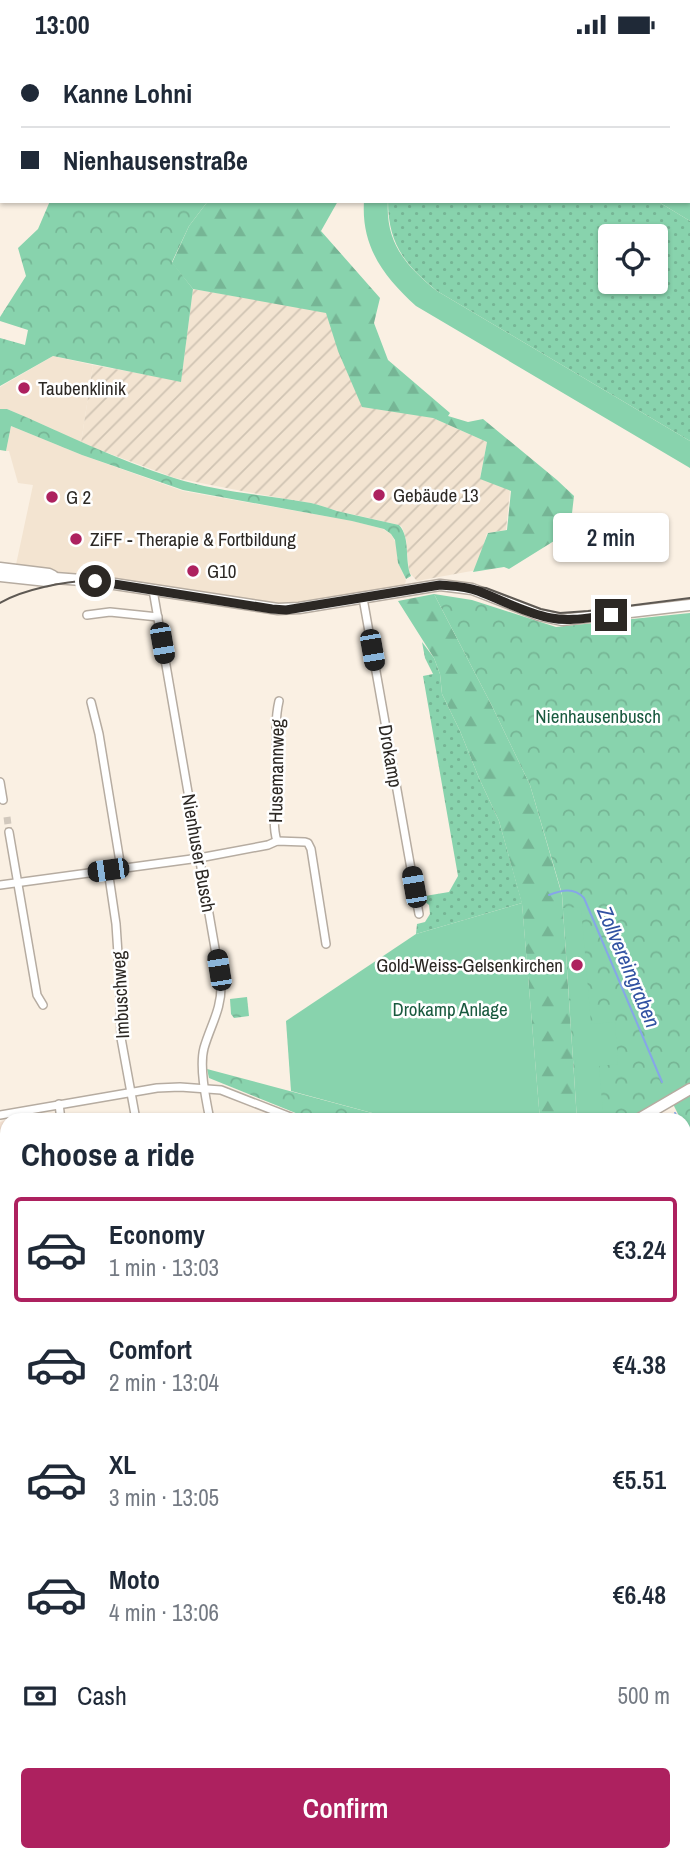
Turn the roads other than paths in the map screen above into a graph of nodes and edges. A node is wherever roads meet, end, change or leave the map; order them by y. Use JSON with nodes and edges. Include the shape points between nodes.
{"nodes":[{"id":1,"x":0,"y":559,"type":"edge"},
{"id":2,"x":27,"y":571,"type":"junction"},
{"id":3,"x":2,"y":575,"type":"edge"},
{"id":4,"x":55,"y":578,"type":"junction"},
{"id":5,"x":153,"y":590,"type":"junction"},
{"id":6,"x":363,"y":598,"type":"junction"},
{"id":7,"x":690,"y":604,"type":"edge"},
{"id":8,"x":87,"y":615,"type":"dead end"},
{"id":9,"x":158,"y":617,"type":"junction"},
{"id":10,"x":279,"y":701,"type":"dead end"},
{"id":11,"x":91,"y":702,"type":"dead end"},
{"id":12,"x":0,"y":782,"type":"edge"},
{"id":13,"x":3,"y":800,"type":"dead end"},
{"id":14,"x":9,"y":832,"type":"tunnel mouth"},
{"id":15,"x":277,"y":841,"type":"junction"},
{"id":16,"x":200,"y":857,"type":"junction"},
{"id":17,"x":121,"y":868,"type":"junction"},
{"id":18,"x":108,"y":870,"type":"junction"},
{"id":19,"x":18,"y":883,"type":"junction"},
{"id":20,"x":0,"y":885,"type":"edge"},
{"id":21,"x":419,"y":914,"type":"dead end"},
{"id":22,"x":326,"y":944,"type":"dead end"},
{"id":23,"x":43,"y":1005,"type":"dead end"},
{"id":24,"x":205,"y":1089,"type":"junction"},
{"id":25,"x":690,"y":1089,"type":"edge"},
{"id":26,"x":132,"y":1093,"type":"junction"},
{"id":27,"x":59,"y":1104,"type":"junction"},
{"id":28,"x":11,"y":1113,"type":"edge"},
{"id":29,"x":60,"y":1113,"type":"edge"},
{"id":30,"x":135,"y":1113,"type":"edge"},
{"id":31,"x":209,"y":1113,"type":"edge"},
{"id":32,"x":274,"y":1113,"type":"edge"},
{"id":33,"x":649,"y":1113,"type":"edge"}],
"edges":[{"from":1,"to":2,"type":"main road"},
{"from":2,"to":3,"type":"main road"},
{"from":2,"to":4,"type":"main road"},
{"from":3,"to":4,"type":"main road"},
{"from":4,"to":5,"type":"main road"},
{"from":5,"to":6,"type":"main road","via":[[278,609]]},
{"from":5,"to":9,"type":"street","name":"Nienhuser Busch"},
{"from":6,"to":7,"type":"main road","via":[[440,585],[460,587],[562,620]]},
{"from":6,"to":21,"type":"street","name":"Drokamp"},
{"from":8,"to":9,"type":"street","via":[[110,612]]},
{"from":9,"to":16,"type":"street","name":"Nienhuser Busch"},
{"from":10,"to":15,"type":"street","name":"Husemannweg","via":[[275,717]]},
{"from":11,"to":17,"type":"street"},
{"from":12,"to":13,"type":"street"},
{"from":14,"to":19,"type":"street"},
{"from":15,"to":16,"type":"street","name":"Husemannweg"},
{"from":15,"to":22,"type":"street","name":"Husemannweg","via":[[309,843]]},
{"from":16,"to":17,"type":"street","name":"Husemannweg"},
{"from":16,"to":24,"type":"street","name":"Nienhuser Busch","via":[[221,983],[220,1005],[203,1056]]},
{"from":17,"to":18,"type":"street","name":"Husemannweg"},
{"from":18,"to":19,"type":"street","name":"Husemannweg"},
{"from":18,"to":26,"type":"street","name":"Imbuschweg","via":[[116,924],[121,1038]]},
{"from":19,"to":20,"type":"street","name":"Husemannweg"},
{"from":19,"to":23,"type":"street","via":[[37,995]]},
{"from":24,"to":26,"type":"street","via":[[170,1087]]},
{"from":24,"to":31,"type":"street","name":"Nienhuser Busch"},
{"from":24,"to":32,"type":"street","via":[[228,1092]]},
{"from":25,"to":33,"type":"main road"},
{"from":26,"to":27,"type":"street"},
{"from":26,"to":30,"type":"street","name":"Imbuschweg"},
{"from":27,"to":28,"type":"street"},
{"from":27,"to":29,"type":"street"}]}
